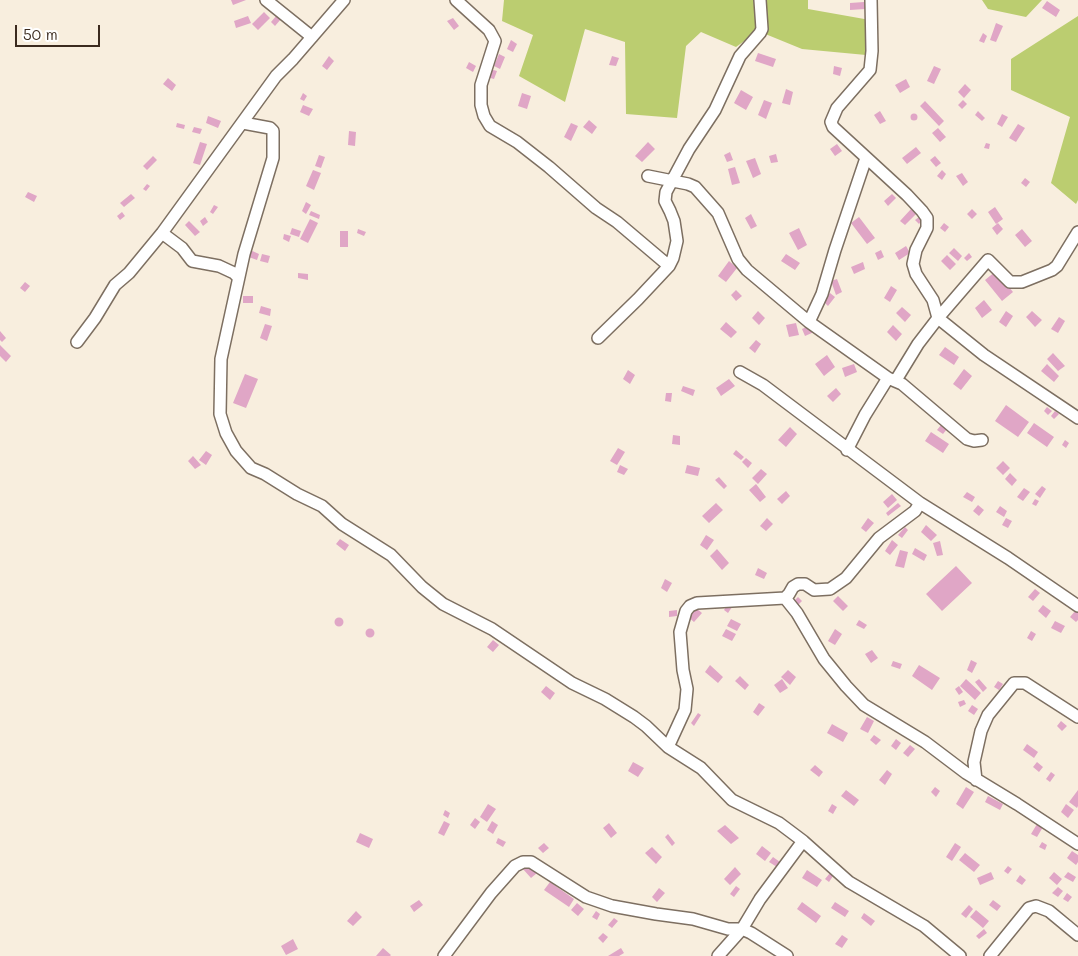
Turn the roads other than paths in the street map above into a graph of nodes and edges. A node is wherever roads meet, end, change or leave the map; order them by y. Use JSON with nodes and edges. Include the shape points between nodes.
{"nodes":[{"id":1,"x":266,"y":0,"type":"edge"},
{"id":2,"x":344,"y":0,"type":"edge"},
{"id":3,"x":456,"y":0,"type":"edge"},
{"id":4,"x":760,"y":0,"type":"edge"},
{"id":5,"x":871,"y":0,"type":"edge"},
{"id":6,"x":312,"y":36,"type":"junction"},
{"id":7,"x":243,"y":123,"type":"junction"},
{"id":8,"x":866,"y":158,"type":"junction"},
{"id":9,"x":648,"y":176,"type":"dead end"},
{"id":10,"x":672,"y":180,"type":"junction"},
{"id":11,"x":162,"y":232,"type":"junction"},
{"id":12,"x":1078,"y":232,"type":"edge"},
{"id":13,"x":669,"y":266,"type":"junction"},
{"id":14,"x":238,"y":277,"type":"junction"},
{"id":15,"x":938,"y":318,"type":"junction"},
{"id":16,"x":810,"y":322,"type":"junction"},
{"id":17,"x":598,"y":338,"type":"dead end"},
{"id":18,"x":77,"y":342,"type":"dead end"},
{"id":19,"x":740,"y":372,"type":"dead end"},
{"id":20,"x":892,"y":379,"type":"junction"},
{"id":21,"x":1078,"y":418,"type":"edge"},
{"id":22,"x":982,"y":440,"type":"dead end"},
{"id":23,"x":847,"y":450,"type":"junction"},
{"id":24,"x":920,"y":503,"type":"junction"},
{"id":25,"x":785,"y":598,"type":"junction"},
{"id":26,"x":1078,"y":606,"type":"edge"},
{"id":27,"x":1078,"y":717,"type":"edge"},
{"id":28,"x":668,"y":747,"type":"junction"},
{"id":29,"x":976,"y":780,"type":"junction"},
{"id":30,"x":803,"y":841,"type":"junction"},
{"id":31,"x":1078,"y":844,"type":"edge"},
{"id":32,"x":742,"y":929,"type":"junction"},
{"id":33,"x":1078,"y":935,"type":"edge"},
{"id":34,"x":444,"y":956,"type":"edge"},
{"id":35,"x":718,"y":956,"type":"edge"},
{"id":36,"x":787,"y":956,"type":"edge"},
{"id":37,"x":960,"y":956,"type":"edge"},
{"id":38,"x":990,"y":956,"type":"edge"}],
"edges":[{"from":1,"to":6,"type":"street"},
{"from":2,"to":6,"type":"street"},
{"from":3,"to":13,"type":"street","via":[[490,30],[495,41],[481,85],[481,105],[490,126],[549,167]]},
{"from":4,"to":10,"type":"street","via":[[762,29],[740,56],[715,110]]},
{"from":5,"to":8,"type":"street","via":[[870,70],[845,96],[831,122]]},
{"from":6,"to":7,"type":"street","via":[[276,76]]},
{"from":7,"to":11,"type":"street"},
{"from":7,"to":14,"type":"street","via":[[270,128],[273,158]]},
{"from":8,"to":15,"type":"street","via":[[927,218],[927,228],[912,264],[933,300]]},
{"from":8,"to":16,"type":"street"},
{"from":9,"to":10,"type":"street"},
{"from":10,"to":13,"type":"street","via":[[665,201],[674,221],[676,241]]},
{"from":10,"to":16,"type":"street","via":[[695,187],[702,193],[718,213],[738,259],[747,270]]},
{"from":11,"to":14,"type":"street","via":[[182,248],[192,262],[219,266]]},
{"from":11,"to":18,"type":"street","via":[[129,273],[115,285]]},
{"from":12,"to":15,"type":"street","via":[[1057,266],[1022,282],[1010,282],[988,260]]},
{"from":13,"to":17,"type":"street"},
{"from":14,"to":28,"type":"street","via":[[221,359],[220,414],[226,434],[251,468],[322,506],[342,524],[391,555],[443,604],[492,629],[572,683],[634,717]]},
{"from":15,"to":20,"type":"street"},
{"from":15,"to":21,"type":"street","via":[[984,355]]},
{"from":16,"to":20,"type":"street"},
{"from":19,"to":23,"type":"street","via":[[763,385]]},
{"from":20,"to":22,"type":"street","via":[[967,439]]},
{"from":20,"to":23,"type":"street","via":[[865,415]]},
{"from":23,"to":24,"type":"street"},
{"from":24,"to":25,"type":"street","via":[[915,511],[879,538],[837,585],[814,590],[798,584]]},
{"from":24,"to":26,"type":"street"},
{"from":25,"to":28,"type":"street","via":[[697,603],[686,611],[680,632],[687,700]]},
{"from":25,"to":29,"type":"street","via":[[824,659],[864,705],[925,742]]},
{"from":27,"to":29,"type":"street","via":[[1025,683],[1014,684],[988,715],[981,731],[974,762]]},
{"from":28,"to":30,"type":"street","via":[[701,768],[732,800],[779,823]]},
{"from":29,"to":31,"type":"street"},
{"from":30,"to":32,"type":"street"},
{"from":30,"to":37,"type":"street","via":[[849,882],[924,926]]},
{"from":32,"to":34,"type":"street","via":[[612,906],[586,897],[531,862],[523,862],[515,866],[491,893]]},
{"from":32,"to":35,"type":"street"},
{"from":32,"to":36,"type":"street"},
{"from":33,"to":38,"type":"street","via":[[1049,911],[1036,906],[1029,908]]}]}
